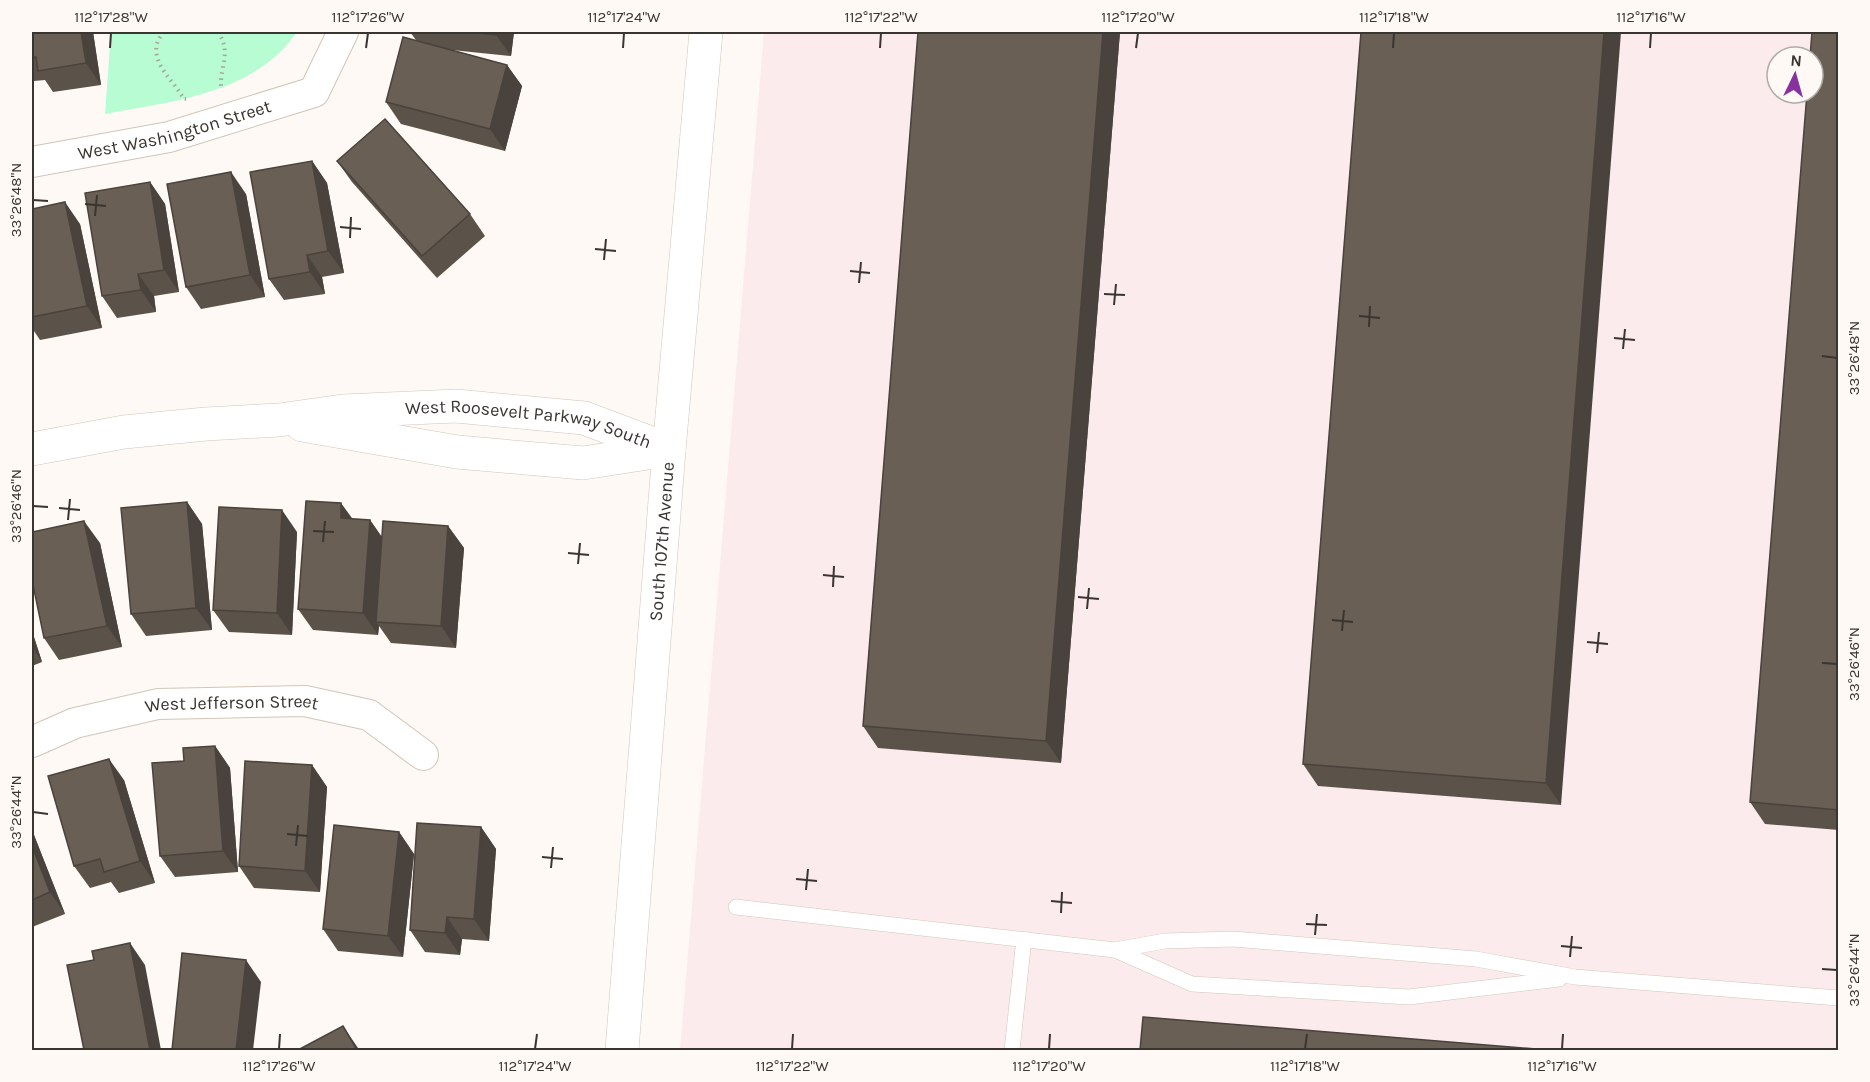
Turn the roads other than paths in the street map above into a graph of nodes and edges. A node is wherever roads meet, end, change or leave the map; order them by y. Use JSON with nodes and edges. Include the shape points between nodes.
{"nodes":[{"id":1,"x":343,"y":32,"type":"edge"},
{"id":2,"x":706,"y":32,"type":"edge"},
{"id":3,"x":32,"y":162,"type":"edge"},
{"id":4,"x":279,"y":420,"type":"junction"},
{"id":5,"x":32,"y":449,"type":"edge"},
{"id":6,"x":669,"y":450,"type":"junction"},
{"id":7,"x":32,"y":742,"type":"edge"},
{"id":8,"x":423,"y":755,"type":"dead end"},
{"id":9,"x":736,"y":907,"type":"dead end"},
{"id":10,"x":1024,"y":939,"type":"junction"},
{"id":11,"x":1115,"y":950,"type":"junction"},
{"id":12,"x":1575,"y":977,"type":"junction"},
{"id":13,"x":1839,"y":998,"type":"edge"},
{"id":14,"x":622,"y":1050,"type":"edge"},
{"id":15,"x":1012,"y":1050,"type":"edge"}],
"edges":[{"from":1,"to":3,"type":"street","name":"West Washington Street","via":[[314,92],[169,137]]},
{"from":2,"to":6,"type":"street","name":"South 107th Avenue"},
{"from":4,"to":5,"type":"street","name":"West Roosevelt Parkway South","via":[[124,432]]},
{"from":4,"to":6,"type":"street","name":"West Roosevelt Parkway South","via":[[457,452],[583,463]]},
{"from":4,"to":6,"type":"street","name":"West Roosevelt Parkway South","via":[[344,411],[456,406],[584,418]]},
{"from":6,"to":14,"type":"street","name":"South 107th Avenue"},
{"from":7,"to":8,"type":"street","name":"West Jefferson Street","via":[[75,723],[158,704],[305,701],[369,715]]},
{"from":9,"to":10,"type":"lane"},
{"from":10,"to":11,"type":"lane"},
{"from":10,"to":15,"type":"lane"},
{"from":11,"to":12,"type":"lane","via":[[1165,941],[1233,939],[1476,959]]},
{"from":11,"to":12,"type":"lane","via":[[1192,984],[1386,996],[1408,997]]},
{"from":12,"to":13,"type":"lane"}]}
